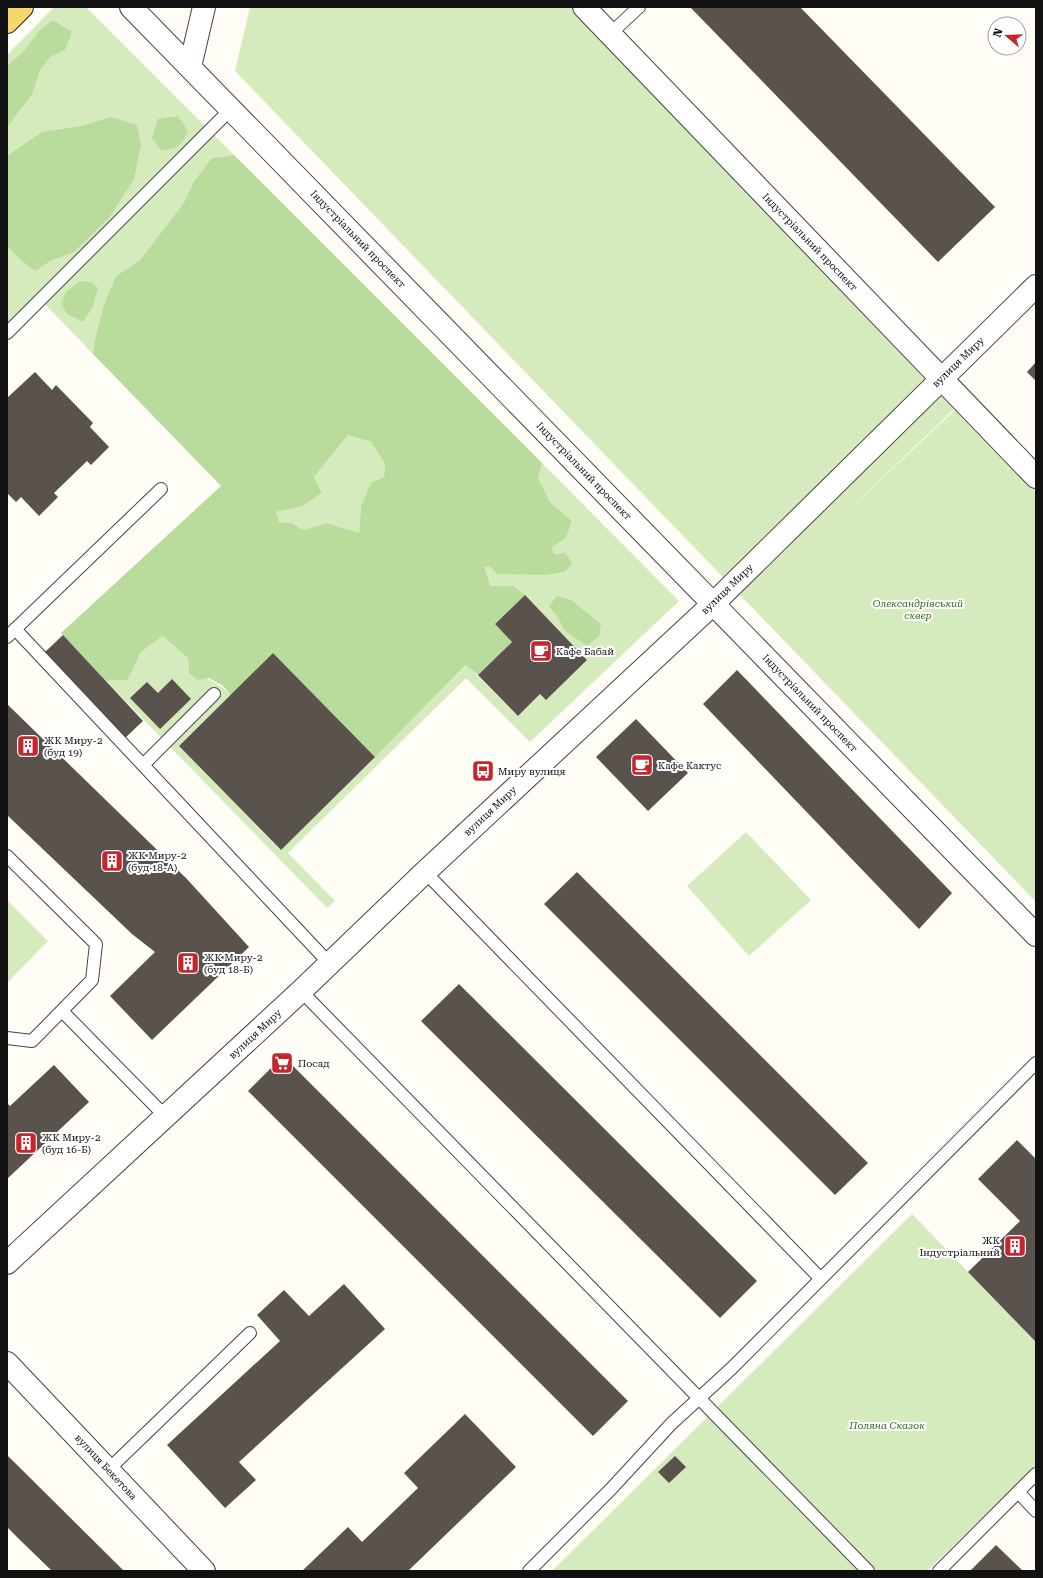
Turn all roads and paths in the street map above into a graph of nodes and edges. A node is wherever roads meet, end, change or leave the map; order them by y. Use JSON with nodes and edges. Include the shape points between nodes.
{"nodes":[{"id":1,"x":22,"y":7,"type":"edge"},
{"id":2,"x":132,"y":7,"type":"edge"},
{"id":3,"x":204,"y":7,"type":"edge"},
{"id":4,"x":584,"y":7,"type":"edge"},
{"id":5,"x":639,"y":7,"type":"edge"},
{"id":6,"x":7,"y":22,"type":"edge"},
{"id":7,"x":610,"y":34,"type":"junction"},
{"id":8,"x":190,"y":67,"type":"junction"},
{"id":9,"x":231,"y":109,"type":"junction"},
{"id":10,"x":1036,"y":286,"type":"edge"},
{"id":11,"x":7,"y":333,"type":"edge"},
{"id":12,"x":941,"y":378,"type":"junction"},
{"id":13,"x":1036,"y":477,"type":"edge"},
{"id":14,"x":161,"y":489,"type":"dead end"},
{"id":15,"x":713,"y":604,"type":"junction"},
{"id":16,"x":11,"y":633,"type":"edge"},
{"id":17,"x":214,"y":694,"type":"dead end"},
{"id":18,"x":142,"y":765,"type":"junction"},
{"id":19,"x":7,"y":856,"type":"edge"},
{"id":20,"x":425,"y":872,"type":"junction"},
{"id":21,"x":1036,"y":936,"type":"edge"},
{"id":22,"x":330,"y":964,"type":"junction"},
{"id":23,"x":302,"y":991,"type":"junction"},
{"id":24,"x":62,"y":1011,"type":"junction"},
{"id":25,"x":7,"y":1038,"type":"edge"},
{"id":26,"x":1036,"y":1063,"type":"edge"},
{"id":27,"x":166,"y":1117,"type":"junction"},
{"id":28,"x":7,"y":1263,"type":"edge"},
{"id":29,"x":820,"y":1278,"type":"junction"},
{"id":30,"x":250,"y":1333,"type":"dead end"},
{"id":31,"x":7,"y":1363,"type":"edge"},
{"id":32,"x":700,"y":1398,"type":"junction"},
{"id":33,"x":108,"y":1470,"type":"junction"},
{"id":34,"x":1036,"y":1474,"type":"edge"},
{"id":35,"x":1018,"y":1492,"type":"junction"},
{"id":36,"x":1036,"y":1511,"type":"edge"},
{"id":37,"x":204,"y":1571,"type":"edge"},
{"id":38,"x":529,"y":1571,"type":"edge"},
{"id":39,"x":868,"y":1571,"type":"edge"},
{"id":40,"x":939,"y":1571,"type":"edge"}],
"edges":[{"from":1,"to":6,"type":"main road"},
{"from":2,"to":8,"type":"street","name":"Індустріальний проспект"},
{"from":3,"to":8,"type":"street"},
{"from":4,"to":7,"type":"street","name":"Індустріальний проспект"},
{"from":5,"to":7,"type":"lane"},
{"from":7,"to":12,"type":"street","name":"Індустріальний проспект"},
{"from":8,"to":9,"type":"street","name":"Індустріальний проспект"},
{"from":9,"to":11,"type":"lane"},
{"from":9,"to":15,"type":"street","name":"Індустріальний проспект"},
{"from":10,"to":12,"type":"street","name":"вулиця Миру"},
{"from":12,"to":13,"type":"street","name":"Індустріальний проспект"},
{"from":12,"to":15,"type":"street","name":"вулиця Миру"},
{"from":14,"to":16,"type":"lane"},
{"from":15,"to":20,"type":"street","name":"вулиця Миру"},
{"from":15,"to":21,"type":"street","name":"Індустріальний проспект"},
{"from":16,"to":18,"type":"lane"},
{"from":17,"to":18,"type":"lane"},
{"from":18,"to":22,"type":"lane"},
{"from":19,"to":24,"type":"lane","via":[[96,944],[92,980]]},
{"from":20,"to":22,"type":"street","name":"вулиця Миру"},
{"from":20,"to":29,"type":"lane"},
{"from":22,"to":23,"type":"street","name":"вулиця Миру"},
{"from":23,"to":27,"type":"street","name":"вулиця Миру"},
{"from":23,"to":32,"type":"lane"},
{"from":24,"to":25,"type":"lane","via":[[32,1041]]},
{"from":24,"to":27,"type":"lane"},
{"from":26,"to":29,"type":"lane"},
{"from":27,"to":28,"type":"street","name":"вулиця Миру"},
{"from":29,"to":32,"type":"lane"},
{"from":30,"to":33,"type":"lane"},
{"from":31,"to":33,"type":"street","name":"вулиця Бекетова"},
{"from":32,"to":38,"type":"lane","via":[[671,1424],[611,1489]]},
{"from":32,"to":39,"type":"lane"},
{"from":33,"to":37,"type":"street","name":"вулиця Бекетова"},
{"from":34,"to":35,"type":"lane"},
{"from":35,"to":36,"type":"lane"},
{"from":35,"to":40,"type":"lane"}]}
